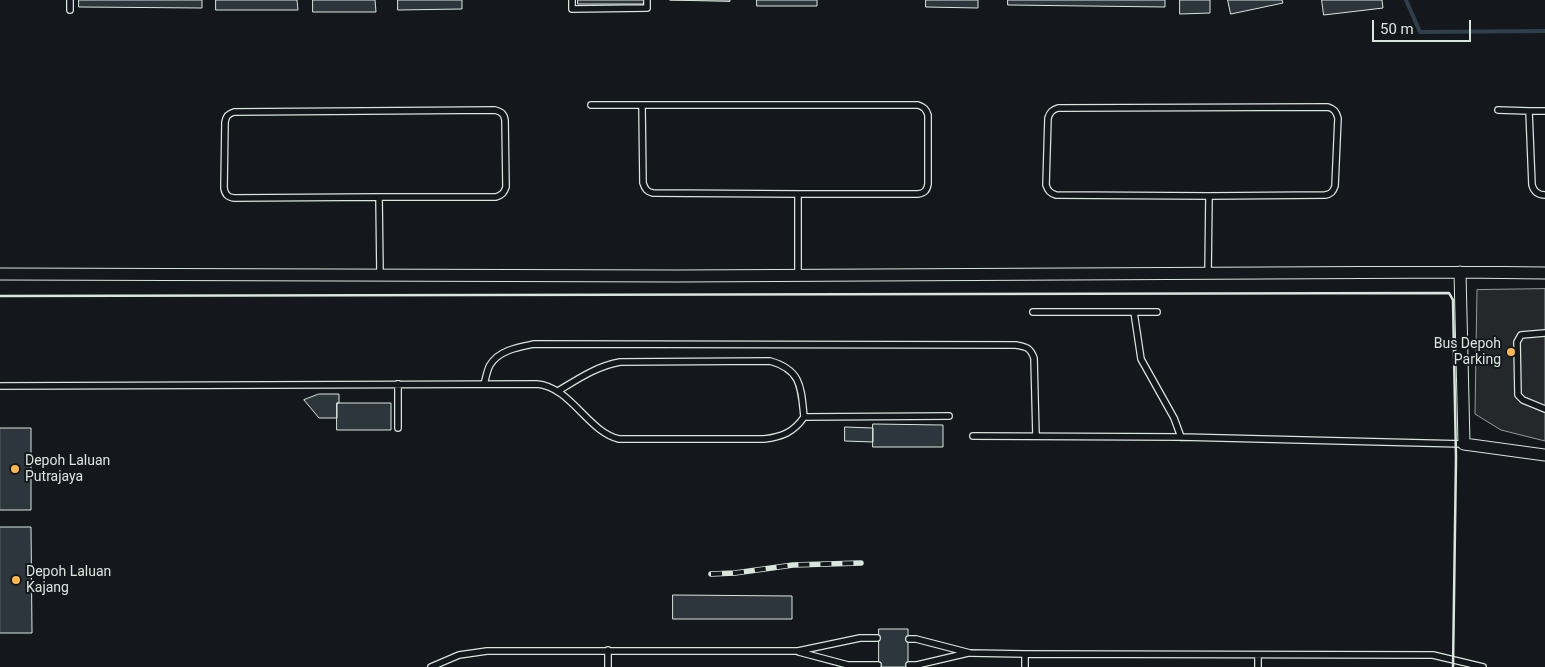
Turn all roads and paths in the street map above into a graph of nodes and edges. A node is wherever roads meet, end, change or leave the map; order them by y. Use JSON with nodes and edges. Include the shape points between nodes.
{"nodes":[{"id":1,"x":70,"y":0,"type":"edge"},
{"id":2,"x":572,"y":0,"type":"edge"},
{"id":3,"x":647,"y":0,"type":"edge"},
{"id":4,"x":70,"y":10,"type":"dead end"},
{"id":5,"x":592,"y":105,"type":"dead end"},
{"id":6,"x":642,"y":106,"type":"junction"},
{"id":7,"x":1498,"y":110,"type":"dead end"},
{"id":8,"x":1530,"y":111,"type":"junction"},
{"id":9,"x":1545,"y":111,"type":"edge"},
{"id":10,"x":798,"y":194,"type":"junction"},
{"id":11,"x":1545,"y":195,"type":"edge"},
{"id":12,"x":1209,"y":196,"type":"junction"},
{"id":13,"x":379,"y":197,"type":"junction"},
{"id":14,"x":1460,"y":272,"type":"junction"},
{"id":15,"x":1545,"y":273,"type":"edge"},
{"id":16,"x":0,"y":274,"type":"edge"},
{"id":17,"x":380,"y":274,"type":"junction"},
{"id":18,"x":1208,"y":274,"type":"junction"},
{"id":19,"x":798,"y":276,"type":"junction"},
{"id":20,"x":1033,"y":312,"type":"dead end"},
{"id":21,"x":1134,"y":312,"type":"junction"},
{"id":22,"x":1157,"y":312,"type":"dead end"},
{"id":23,"x":1545,"y":334,"type":"edge"},
{"id":24,"x":398,"y":384,"type":"junction"},
{"id":25,"x":484,"y":384,"type":"junction"},
{"id":26,"x":0,"y":386,"type":"edge"},
{"id":27,"x":558,"y":391,"type":"junction"},
{"id":28,"x":1545,"y":409,"type":"edge"},
{"id":29,"x":949,"y":416,"type":"dead end"},
{"id":30,"x":804,"y":417,"type":"junction"},
{"id":31,"x":398,"y":428,"type":"dead end"},
{"id":32,"x":973,"y":436,"type":"dead end"},
{"id":33,"x":1036,"y":436,"type":"junction"},
{"id":34,"x":1182,"y":437,"type":"junction"},
{"id":35,"x":1464,"y":444,"type":"junction"},
{"id":36,"x":1545,"y":455,"type":"edge"},
{"id":37,"x":877,"y":638,"type":"dead end"},
{"id":38,"x":909,"y":639,"type":"dead end"},
{"id":39,"x":608,"y":650,"type":"junction"},
{"id":40,"x":798,"y":651,"type":"junction"},
{"id":41,"x":970,"y":652,"type":"junction"},
{"id":42,"x":1025,"y":654,"type":"junction"},
{"id":43,"x":1258,"y":654,"type":"junction"},
{"id":44,"x":878,"y":665,"type":"dead end"},
{"id":45,"x":909,"y":665,"type":"dead end"},
{"id":46,"x":431,"y":667,"type":"edge"},
{"id":47,"x":608,"y":667,"type":"edge"},
{"id":48,"x":1025,"y":667,"type":"edge"},
{"id":49,"x":1258,"y":667,"type":"edge"},
{"id":50,"x":1483,"y":667,"type":"edge"}],
"edges":[{"from":1,"to":4,"type":"lane"},
{"from":2,"to":3,"type":"lane","via":[[572,9],[647,8]]},
{"from":5,"to":6,"type":"lane"},
{"from":6,"to":10,"type":"lane","via":[[643,184],[648,192]]},
{"from":6,"to":10,"type":"lane","via":[[918,105],[926,110],[928,184],[923,193]]},
{"from":7,"to":8,"type":"lane"},
{"from":8,"to":9,"type":"lane"},
{"from":8,"to":11,"type":"lane","via":[[1532,185],[1533,190]]},
{"from":10,"to":19,"type":"lane"},
{"from":12,"to":12,"type":"lane","via":[[1051,193],[1046,184],[1049,113],[1058,108],[1309,107],[1328,107],[1337,112],[1335,186],[1330,194]]},
{"from":12,"to":18,"type":"lane"},
{"from":13,"to":13,"type":"lane","via":[[228,197],[224,188],[226,117],[234,112],[321,111],[495,110],[504,115],[506,187],[501,195]]},
{"from":13,"to":17,"type":"lane"},
{"from":14,"to":15,"type":"street"},
{"from":14,"to":18,"type":"street"},
{"from":14,"to":35,"type":"street"},
{"from":16,"to":17,"type":"street"},
{"from":17,"to":19,"type":"street"},
{"from":18,"to":19,"type":"street"},
{"from":20,"to":21,"type":"lane"},
{"from":21,"to":22,"type":"lane"},
{"from":21,"to":34,"type":"lane","via":[[1141,359]]},
{"from":23,"to":28,"type":"lane","via":[[1521,335],[1517,342],[1518,395]]},
{"from":24,"to":25,"type":"lane"},
{"from":24,"to":26,"type":"lane"},
{"from":24,"to":31,"type":"lane"},
{"from":25,"to":27,"type":"lane","via":[[546,385]]},
{"from":25,"to":33,"type":"lane","via":[[490,365],[500,355],[534,344],[1016,345],[1032,350],[1034,358]]},
{"from":27,"to":30,"type":"lane","via":[[606,434],[619,439],[775,438],[792,431]]},
{"from":27,"to":30,"type":"lane","via":[[598,368],[620,362],[770,361],[783,364],[798,380]]},
{"from":29,"to":30,"type":"lane"},
{"from":32,"to":33,"type":"lane"},
{"from":33,"to":34,"type":"lane"},
{"from":34,"to":35,"type":"lane"},
{"from":35,"to":36,"type":"street"},
{"from":37,"to":40,"type":"lane","via":[[860,638]]},
{"from":38,"to":41,"type":"lane"},
{"from":39,"to":40,"type":"lane"},
{"from":39,"to":46,"type":"lane","via":[[487,651],[459,655]]},
{"from":39,"to":47,"type":"lane"},
{"from":40,"to":44,"type":"lane","via":[[848,665]]},
{"from":41,"to":42,"type":"lane"},
{"from":41,"to":45,"type":"lane","via":[[917,666]]},
{"from":42,"to":43,"type":"lane"},
{"from":42,"to":48,"type":"lane"},
{"from":43,"to":49,"type":"lane"},
{"from":43,"to":50,"type":"lane","via":[[1432,655]]}]}
